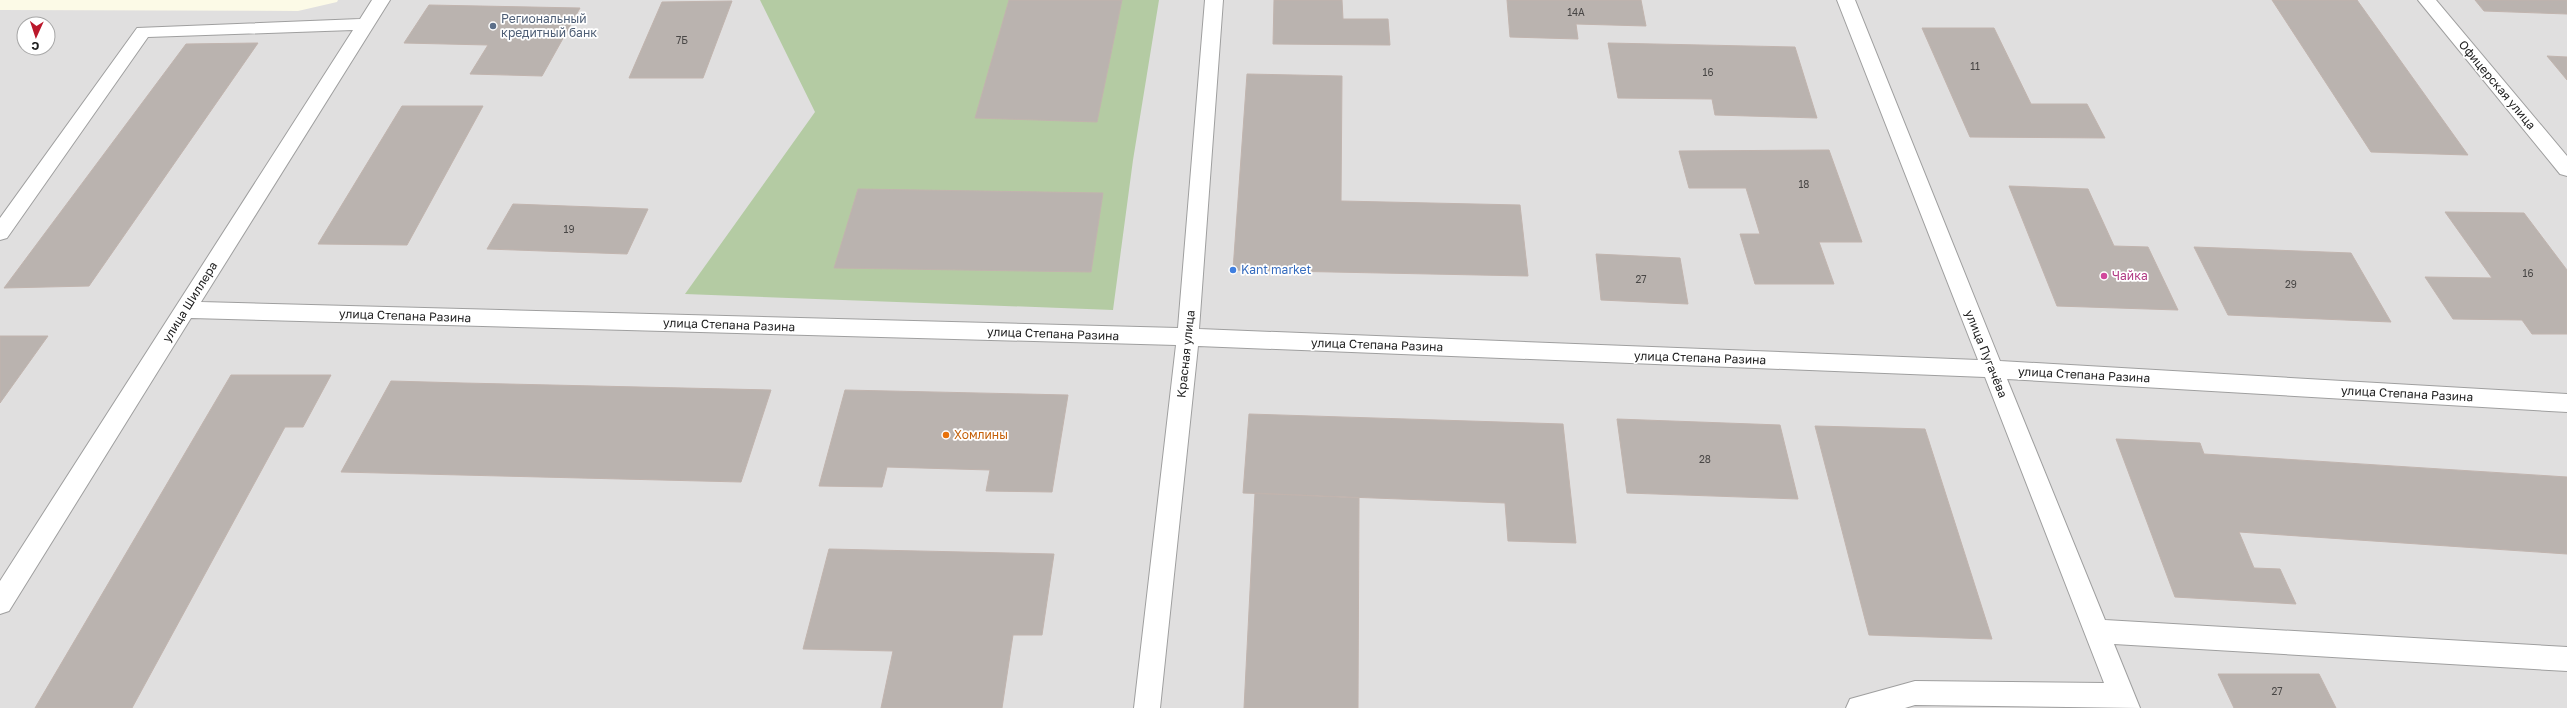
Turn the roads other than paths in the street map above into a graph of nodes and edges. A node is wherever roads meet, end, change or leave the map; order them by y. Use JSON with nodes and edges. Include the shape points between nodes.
{"nodes":[{"id":1,"x":381,"y":0,"type":"edge"},
{"id":2,"x":1214,"y":0,"type":"edge"},
{"id":3,"x":1846,"y":0,"type":"edge"},
{"id":4,"x":2426,"y":0,"type":"edge"},
{"id":5,"x":365,"y":24,"type":"junction"},
{"id":6,"x":2567,"y":169,"type":"edge"},
{"id":7,"x":0,"y":233,"type":"edge"},
{"id":8,"x":185,"y":310,"type":"junction"},
{"id":9,"x":1188,"y":337,"type":"junction"},
{"id":10,"x":1992,"y":369,"type":"junction"},
{"id":11,"x":2567,"y":403,"type":"edge"},
{"id":12,"x":0,"y":603,"type":"edge"},
{"id":13,"x":2096,"y":631,"type":"junction"},
{"id":14,"x":2567,"y":659,"type":"edge"},
{"id":15,"x":2124,"y":702,"type":"edge"},
{"id":16,"x":1147,"y":708,"type":"edge"},
{"id":17,"x":1859,"y":708,"type":"edge"}],
"edges":[{"from":1,"to":5,"type":"street","name":"улица Шиллера"},
{"from":2,"to":9,"type":"street","name":"Красная улица"},
{"from":3,"to":10,"type":"street","name":"улица Пугачёва"},
{"from":4,"to":6,"type":"street","name":"Офицерская улица"},
{"from":5,"to":7,"type":"street","via":[[143,32]]},
{"from":5,"to":8,"type":"street","name":"улица Шиллера"},
{"from":8,"to":9,"type":"street","name":"улица Степана Разина"},
{"from":8,"to":12,"type":"street","name":"улица Шиллера"},
{"from":9,"to":10,"type":"street","name":"улица Степана Разина"},
{"from":9,"to":16,"type":"street","name":"Красная улица"},
{"from":10,"to":11,"type":"street","name":"улица Степана Разина"},
{"from":10,"to":13,"type":"street","name":"улица Пугачёва"},
{"from":13,"to":14,"type":"street"},
{"from":13,"to":15,"type":"street","name":"улица Пугачёва"},
{"from":15,"to":17,"type":"street","via":[[1915,693]]}]}
